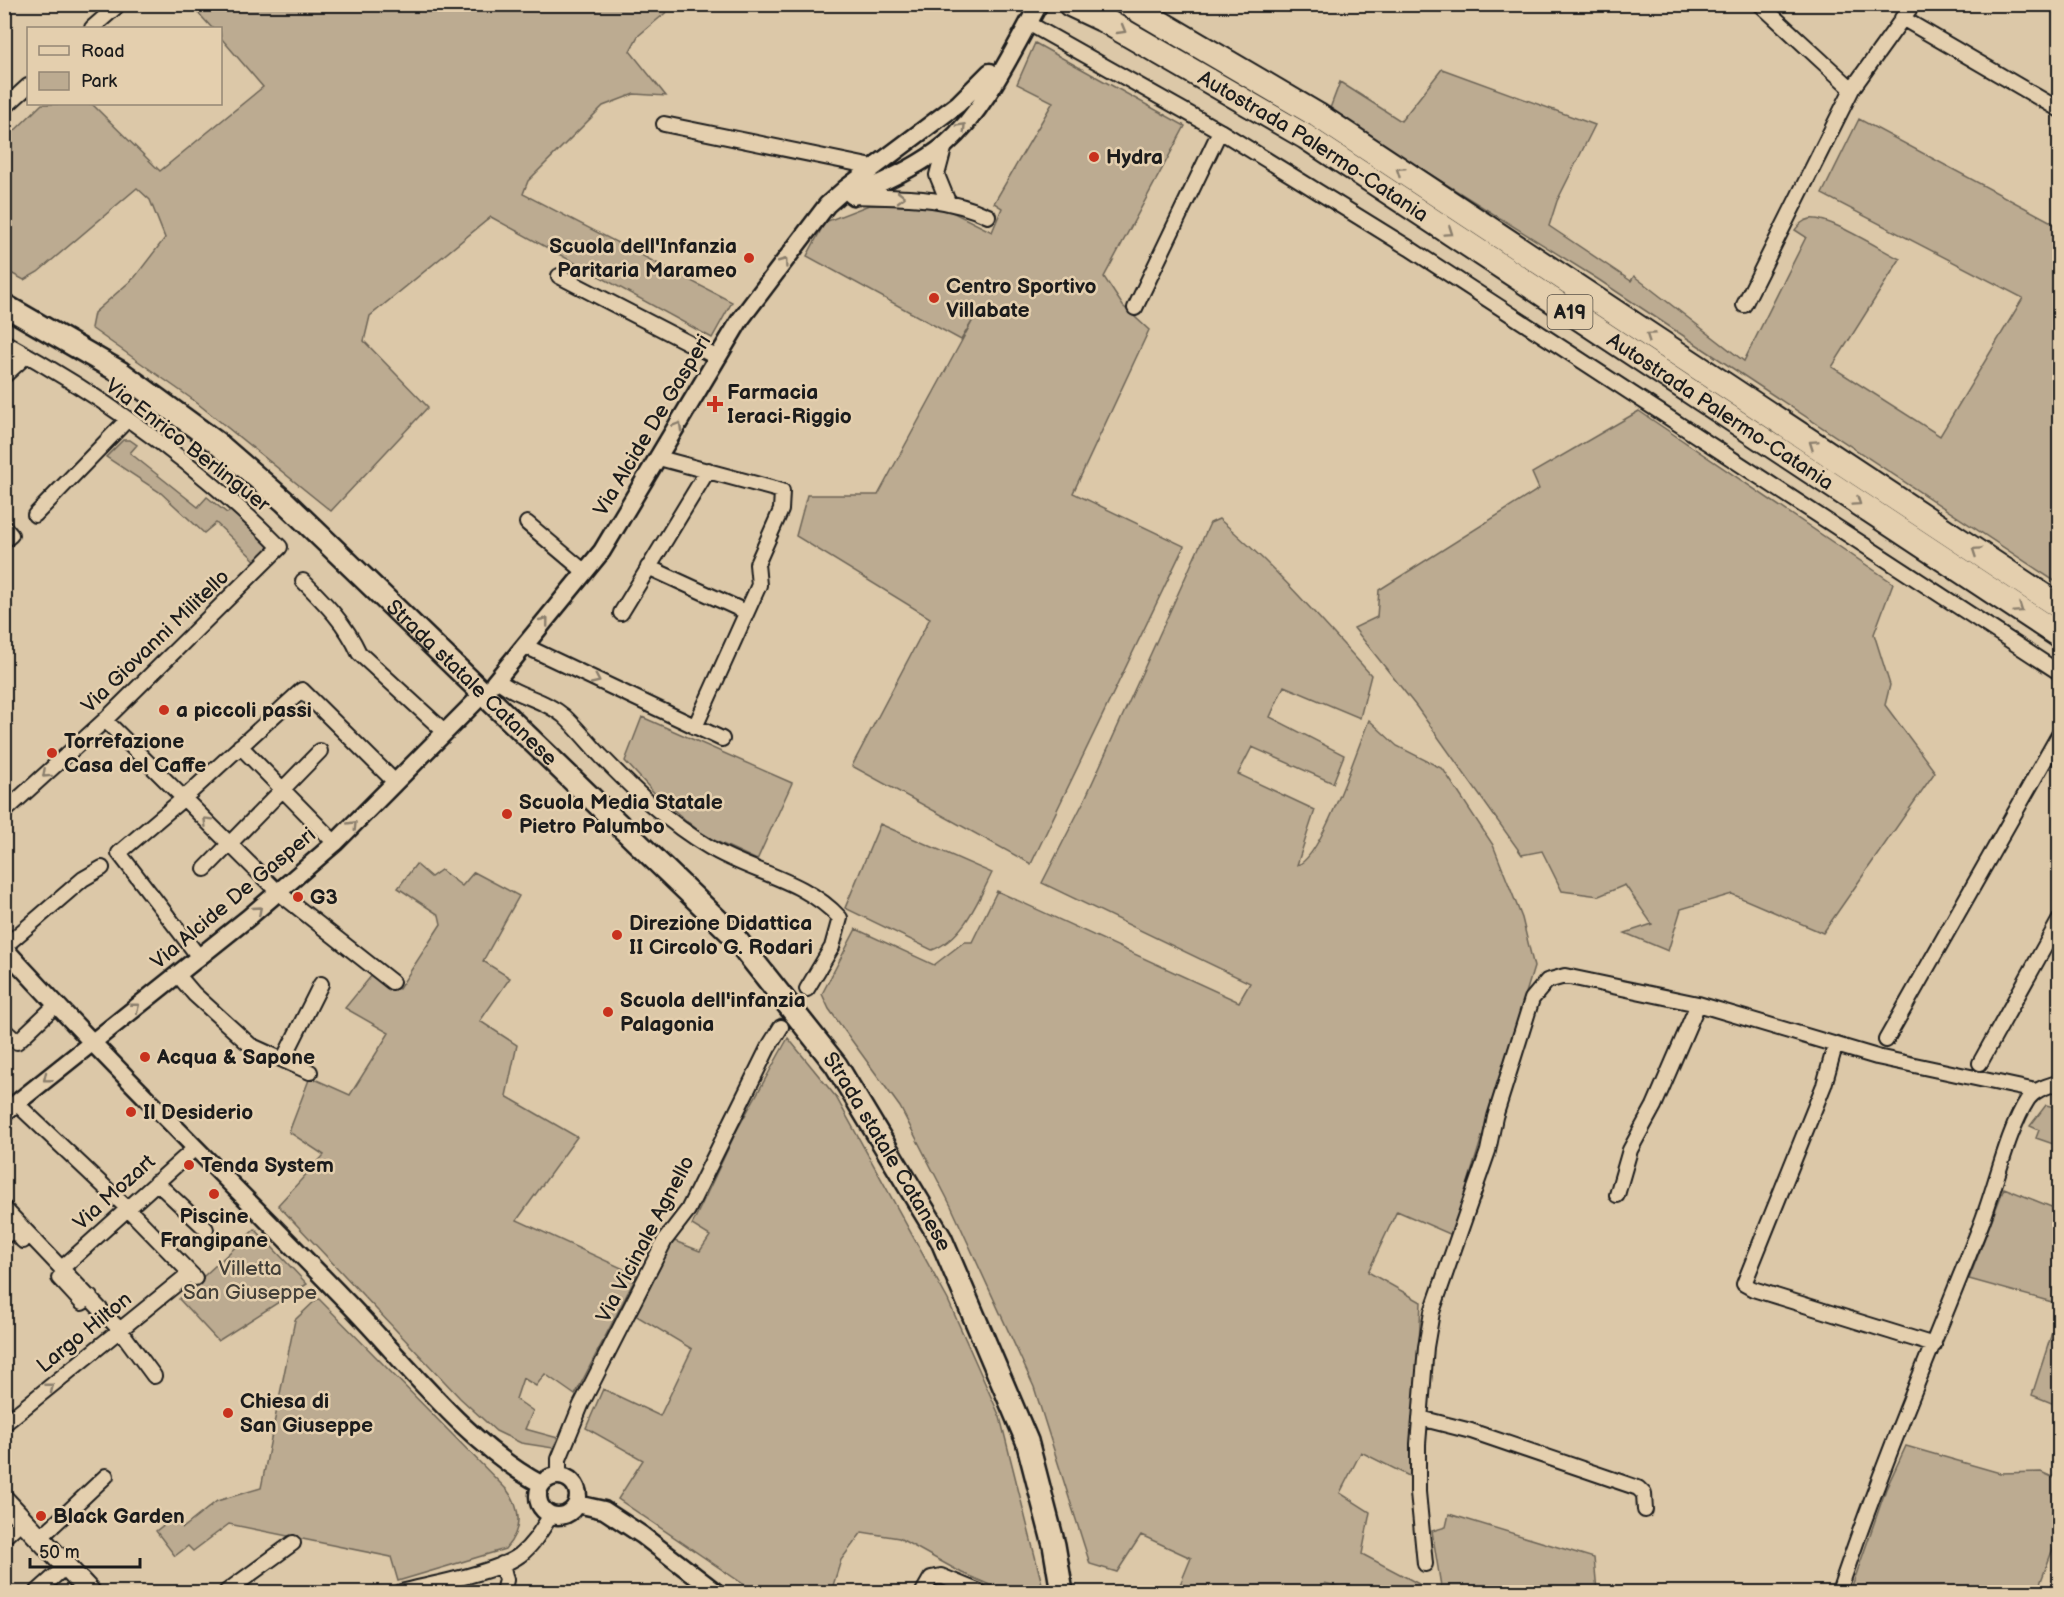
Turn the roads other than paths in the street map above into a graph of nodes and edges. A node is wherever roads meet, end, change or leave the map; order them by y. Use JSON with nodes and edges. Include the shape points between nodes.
{"nodes":[{"id":1,"x":1039,"y":4,"type":"edge"},
{"id":2,"x":1070,"y":4,"type":"edge"},
{"id":3,"x":1128,"y":4,"type":"edge"},
{"id":4,"x":1760,"y":4,"type":"edge"},
{"id":5,"x":1913,"y":4,"type":"edge"},
{"id":6,"x":116,"y":7,"type":"dead end"},
{"id":7,"x":1902,"y":18,"type":"junction"},
{"id":8,"x":1028,"y":23,"type":"junction"},
{"id":9,"x":93,"y":27,"type":"edge"},
{"id":10,"x":1016,"y":43,"type":"junction"},
{"id":11,"x":27,"y":87,"type":"edge"},
{"id":12,"x":1852,"y":89,"type":"junction"},
{"id":13,"x":4,"y":108,"type":"edge"},
{"id":14,"x":2060,"y":110,"type":"edge"},
{"id":15,"x":664,"y":124,"type":"dead end"},
{"id":16,"x":932,"y":125,"type":"junction"},
{"id":17,"x":1220,"y":131,"type":"junction"},
{"id":18,"x":945,"y":145,"type":"junction"},
{"id":19,"x":894,"y":151,"type":"junction"},
{"id":20,"x":873,"y":167,"type":"junction"},
{"id":21,"x":907,"y":170,"type":"junction"},
{"id":22,"x":849,"y":193,"type":"junction"},
{"id":23,"x":948,"y":202,"type":"junction"},
{"id":24,"x":988,"y":216,"type":"dead end"},
{"id":25,"x":559,"y":276,"type":"dead end"},
{"id":26,"x":4,"y":305,"type":"edge"},
{"id":27,"x":1744,"y":305,"type":"dead end"},
{"id":28,"x":1135,"y":308,"type":"dead end"},
{"id":29,"x":4,"y":342,"type":"edge"},
{"id":30,"x":27,"y":354,"type":"junction"},
{"id":31,"x":718,"y":358,"type":"junction"},
{"id":32,"x":4,"y":376,"type":"edge"},
{"id":33,"x":128,"y":419,"type":"junction"},
{"id":34,"x":659,"y":458,"type":"junction"},
{"id":35,"x":708,"y":470,"type":"junction"},
{"id":36,"x":35,"y":515,"type":"dead end"},
{"id":37,"x":526,"y":523,"type":"dead end"},
{"id":38,"x":280,"y":547,"type":"joint"},
{"id":39,"x":648,"y":567,"type":"junction"},
{"id":40,"x":585,"y":572,"type":"junction"},
{"id":41,"x":303,"y":581,"type":"dead end"},
{"id":42,"x":2060,"y":607,"type":"edge"},
{"id":43,"x":746,"y":612,"type":"junction"},
{"id":44,"x":621,"y":613,"type":"dead end"},
{"id":45,"x":2060,"y":636,"type":"edge"},
{"id":46,"x":525,"y":646,"type":"junction"},
{"id":47,"x":2060,"y":673,"type":"edge"},
{"id":48,"x":496,"y":681,"type":"joint"},
{"id":49,"x":475,"y":702,"type":"dead end"},
{"id":50,"x":105,"y":720,"type":"junction"},
{"id":51,"x":695,"y":726,"type":"junction"},
{"id":52,"x":445,"y":732,"type":"junction"},
{"id":53,"x":2060,"y":734,"type":"edge"},
{"id":54,"x":722,"y":739,"type":"dead end"},
{"id":55,"x":240,"y":746,"type":"junction"},
{"id":56,"x":320,"y":751,"type":"dead end"},
{"id":57,"x":395,"y":782,"type":"junction"},
{"id":58,"x":282,"y":789,"type":"junction"},
{"id":59,"x":184,"y":798,"type":"junction"},
{"id":60,"x":4,"y":812,"type":"edge"},
{"id":61,"x":229,"y":843,"type":"junction"},
{"id":62,"x":335,"y":843,"type":"junction"},
{"id":63,"x":102,"y":868,"type":"dead end"},
{"id":64,"x":205,"y":869,"type":"dead end"},
{"id":65,"x":278,"y":892,"type":"junction"},
{"id":66,"x":2060,"y":919,"type":"edge"},
{"id":67,"x":4,"y":948,"type":"edge"},
{"id":68,"x":199,"y":957,"type":"junction"},
{"id":69,"x":177,"y":974,"type":"junction"},
{"id":70,"x":393,"y":982,"type":"dead end"},
{"id":71,"x":321,"y":984,"type":"dead end"},
{"id":72,"x":807,"y":989,"type":"tunnel mouth"},
{"id":73,"x":1698,"y":1004,"type":"junction"},
{"id":74,"x":56,"y":1005,"type":"junction"},
{"id":75,"x":781,"y":1027,"type":"tunnel mouth"},
{"id":76,"x":4,"y":1030,"type":"edge"},
{"id":77,"x":1886,"y":1040,"type":"dead end"},
{"id":78,"x":90,"y":1043,"type":"junction"},
{"id":79,"x":1835,"y":1046,"type":"junction"},
{"id":80,"x":284,"y":1060,"type":"junction"},
{"id":81,"x":1980,"y":1063,"type":"dead end"},
{"id":82,"x":310,"y":1072,"type":"dead end"},
{"id":83,"x":2060,"y":1082,"type":"edge"},
{"id":84,"x":2036,"y":1091,"type":"junction"},
{"id":85,"x":8,"y":1110,"type":"edge"},
{"id":86,"x":194,"y":1149,"type":"junction"},
{"id":87,"x":156,"y":1182,"type":"junction"},
{"id":88,"x":1617,"y":1195,"type":"dead end"},
{"id":89,"x":4,"y":1208,"type":"edge"},
{"id":90,"x":127,"y":1208,"type":"junction"},
{"id":91,"x":206,"y":1229,"type":"dead end"},
{"id":92,"x":4,"y":1237,"type":"edge"},
{"id":93,"x":62,"y":1268,"type":"junction"},
{"id":94,"x":90,"y":1297,"type":"junction"},
{"id":95,"x":120,"y":1330,"type":"junction"},
{"id":96,"x":1934,"y":1346,"type":"junction"},
{"id":97,"x":154,"y":1376,"type":"dead end"},
{"id":98,"x":1420,"y":1418,"type":"junction"},
{"id":99,"x":4,"y":1424,"type":"edge"},
{"id":100,"x":559,"y":1475,"type":"junction"},
{"id":101,"x":106,"y":1476,"type":"dead end"},
{"id":102,"x":541,"y":1484,"type":"junction"},
{"id":103,"x":4,"y":1500,"type":"edge"},
{"id":104,"x":577,"y":1503,"type":"junction"},
{"id":105,"x":1645,"y":1510,"type":"dead end"},
{"id":106,"x":551,"y":1515,"type":"junction"},
{"id":107,"x":23,"y":1520,"type":"junction"},
{"id":108,"x":4,"y":1537,"type":"edge"},
{"id":109,"x":40,"y":1538,"type":"junction"},
{"id":110,"x":293,"y":1543,"type":"dead end"},
{"id":111,"x":502,"y":1564,"type":"junction"},
{"id":112,"x":1425,"y":1564,"type":"dead end"},
{"id":113,"x":66,"y":1566,"type":"junction"},
{"id":114,"x":37,"y":1593,"type":"edge"},
{"id":115,"x":90,"y":1593,"type":"edge"},
{"id":116,"x":226,"y":1593,"type":"edge"},
{"id":117,"x":401,"y":1593,"type":"edge"},
{"id":118,"x":502,"y":1593,"type":"edge"},
{"id":119,"x":716,"y":1593,"type":"edge"},
{"id":120,"x":923,"y":1593,"type":"edge"},
{"id":121,"x":980,"y":1593,"type":"edge"},
{"id":122,"x":1062,"y":1593,"type":"edge"},
{"id":123,"x":1839,"y":1593,"type":"edge"}],
"edges":[{"from":1,"to":8,"type":"street","name":"Via Alcide De Gasperi"},
{"from":2,"to":45,"type":"highway","name":"Autostrada Palermo-Catania","number":"A19","one_way":true,"via":[[1306,137]]},
{"from":42,"to":3,"type":"highway","name":"Autostrada Palermo-Catania","number":"A19","one_way":true,"via":[[1317,115]]},
{"from":4,"to":12,"type":"street"},
{"from":5,"to":7,"type":"street"},
{"from":6,"to":9,"type":"street"},
{"from":7,"to":12,"type":"street"},
{"from":7,"to":14,"type":"street"},
{"from":8,"to":10,"type":"street","name":"Via Alcide De Gasperi"},
{"from":8,"to":17,"type":"street"},
{"from":10,"to":16,"type":"street","name":"Via Alcide De Gasperi","via":[[977,87]]},
{"from":18,"to":10,"type":"street","name":"Via Alcide De Gasperi","one_way":true,"via":[[974,114]]},
{"from":11,"to":13,"type":"street"},
{"from":12,"to":27,"type":"street"},
{"from":15,"to":20,"type":"street"},
{"from":16,"to":18,"type":"street"},
{"from":16,"to":19,"type":"street","name":"Via Alcide De Gasperi"},
{"from":17,"to":28,"type":"street"},
{"from":17,"to":47,"type":"street","via":[[1409,248]]},
{"from":18,"to":21,"type":"street","name":"Via Alcide De Gasperi"},
{"from":18,"to":23,"type":"street","via":[[937,175]]},
{"from":19,"to":20,"type":"street","name":"Via Alcide De Gasperi"},
{"from":19,"to":21,"type":"street"},
{"from":20,"to":22,"type":"street","name":"Via Alcide De Gasperi"},
{"from":21,"to":22,"type":"street","name":"Via Alcide De Gasperi"},
{"from":22,"to":23,"type":"street","one_way":true},
{"from":31,"to":22,"type":"street","name":"Via Alcide De Gasperi","one_way":true,"via":[[740,320],[820,214]]},
{"from":23,"to":24,"type":"street"},
{"from":25,"to":31,"type":"street"},
{"from":26,"to":122,"type":"main road","name":"Strada statale Catanese","via":[[120,372],[217,443],[284,501],[732,934],[836,1065],[941,1239],[1027,1440]]},
{"from":29,"to":30,"type":"street","name":"Via Enrico Berlinguer"},
{"from":30,"to":32,"type":"street"},
{"from":30,"to":33,"type":"street","name":"Via Enrico Berlinguer"},
{"from":34,"to":31,"type":"street","name":"Via Alcide De Gasperi","one_way":true},
{"from":33,"to":36,"type":"street"},
{"from":33,"to":38,"type":"street","name":"Via Enrico Berlinguer","via":[[240,506]]},
{"from":34,"to":35,"type":"street"},
{"from":34,"to":40,"type":"street","name":"Via Alcide De Gasperi"},
{"from":35,"to":39,"type":"street"},
{"from":35,"to":43,"type":"street","via":[[782,491],[781,510],[757,564],[759,585]]},
{"from":37,"to":40,"type":"street"},
{"from":38,"to":50,"type":"street","name":"Via Giovanni Militello"},
{"from":39,"to":43,"type":"street"},
{"from":39,"to":44,"type":"street"},
{"from":46,"to":40,"type":"street","name":"Via Alcide De Gasperi","one_way":true},
{"from":41,"to":52,"type":"street","via":[[329,606],[359,653]]},
{"from":43,"to":51,"type":"street"},
{"from":46,"to":48,"type":"street","name":"Via Alcide De Gasperi"},
{"from":46,"to":51,"type":"street","one_way":true},
{"from":48,"to":72,"type":"street","via":[[536,698],[564,716],[626,781],[711,849],[826,902],[840,918],[832,947]]},
{"from":49,"to":52,"type":"street","name":"Via Alcide De Gasperi"},
{"from":50,"to":59,"type":"street"},
{"from":50,"to":60,"type":"street","name":"Via Giovanni Militello","one_way":true},
{"from":51,"to":54,"type":"street"},
{"from":52,"to":57,"type":"street","name":"Via Alcide De Gasperi"},
{"from":53,"to":77,"type":"street"},
{"from":55,"to":57,"type":"street","via":[[302,690]]},
{"from":55,"to":58,"type":"street"},
{"from":55,"to":59,"type":"street"},
{"from":56,"to":58,"type":"street"},
{"from":62,"to":57,"type":"street","name":"Via Alcide De Gasperi","one_way":true},
{"from":58,"to":61,"type":"street"},
{"from":58,"to":62,"type":"street"},
{"from":61,"to":59,"type":"street","one_way":true},
{"from":59,"to":68,"type":"street","via":[[119,853]]},
{"from":61,"to":64,"type":"street"},
{"from":61,"to":65,"type":"street"},
{"from":62,"to":65,"type":"street","name":"Via Alcide De Gasperi"},
{"from":63,"to":67,"type":"street","via":[[83,879]]},
{"from":68,"to":65,"type":"street","name":"Via Alcide De Gasperi","one_way":true},
{"from":65,"to":70,"type":"street"},
{"from":66,"to":81,"type":"street"},
{"from":67,"to":74,"type":"street"},
{"from":68,"to":69,"type":"street","name":"Via Alcide De Gasperi"},
{"from":78,"to":69,"type":"street","name":"Via Alcide De Gasperi","one_way":true},
{"from":69,"to":80,"type":"street","via":[[250,1045]]},
{"from":71,"to":80,"type":"street"},
{"from":73,"to":79,"type":"street"},
{"from":73,"to":88,"type":"street","via":[[1654,1106],[1630,1150]]},
{"from":73,"to":98,"type":"street","via":[[1565,976],[1547,981],[1532,999],[1488,1151],[1432,1312]]},
{"from":74,"to":76,"type":"street","via":[[17,1042]]},
{"from":74,"to":78,"type":"street"},
{"from":75,"to":100,"type":"street","name":"Via Vicinale Agnello","via":[[688,1210],[665,1240],[581,1405],[559,1459]]},
{"from":78,"to":85,"type":"street","name":"Via Alcide De Gasperi","one_way":true},
{"from":78,"to":86,"type":"street"},
{"from":79,"to":84,"type":"street"},
{"from":79,"to":96,"type":"street","via":[[1824,1085],[1744,1284]]},
{"from":80,"to":82,"type":"street"},
{"from":83,"to":84,"type":"street"},
{"from":84,"to":96,"type":"street","via":[[2013,1134]]},
{"from":85,"to":90,"type":"street"},
{"from":86,"to":87,"type":"street","name":"Via Mozart"},
{"from":86,"to":102,"type":"street","via":[[482,1443]]},
{"from":87,"to":90,"type":"street","name":"Via Mozart"},
{"from":87,"to":91,"type":"street"},
{"from":89,"to":93,"type":"street"},
{"from":90,"to":93,"type":"street","name":"Via Mozart"},
{"from":90,"to":95,"type":"street","name":"Largo Hilton","via":[[192,1275]]},
{"from":92,"to":94,"type":"street","via":[[13,1229],[82,1303]]},
{"from":93,"to":94,"type":"street"},
{"from":94,"to":95,"type":"street"},
{"from":95,"to":97,"type":"street"},
{"from":99,"to":95,"type":"street","name":"Largo Hilton","one_way":true},
{"from":96,"to":123,"type":"street","via":[[1880,1478]]},
{"from":98,"to":105,"type":"street","via":[[1471,1431],[1638,1488],[1644,1494]]},
{"from":98,"to":112,"type":"street","via":[[1418,1492]]},
{"from":100,"to":102,"type":"street"},
{"from":100,"to":104,"type":"street","via":[[575,1485]]},
{"from":101,"to":109,"type":"street"},
{"from":102,"to":106,"type":"street","via":[[539,1503]]},
{"from":103,"to":107,"type":"main road"},
{"from":104,"to":106,"type":"street","via":[[566,1515]]},
{"from":104,"to":119,"type":"street","via":[[604,1510]]},
{"from":106,"to":111,"type":"street","via":[[535,1540]]},
{"from":107,"to":108,"type":"street"},
{"from":107,"to":109,"type":"main road"},
{"from":109,"to":113,"type":"main road"},
{"from":110,"to":116,"type":"street"},
{"from":111,"to":117,"type":"street"},
{"from":111,"to":118,"type":"street","via":[[506,1580]]},
{"from":113,"to":114,"type":"street"},
{"from":113,"to":115,"type":"main road"},
{"from":120,"to":121,"type":"street","via":[[931,1578],[941,1576]]}]}
